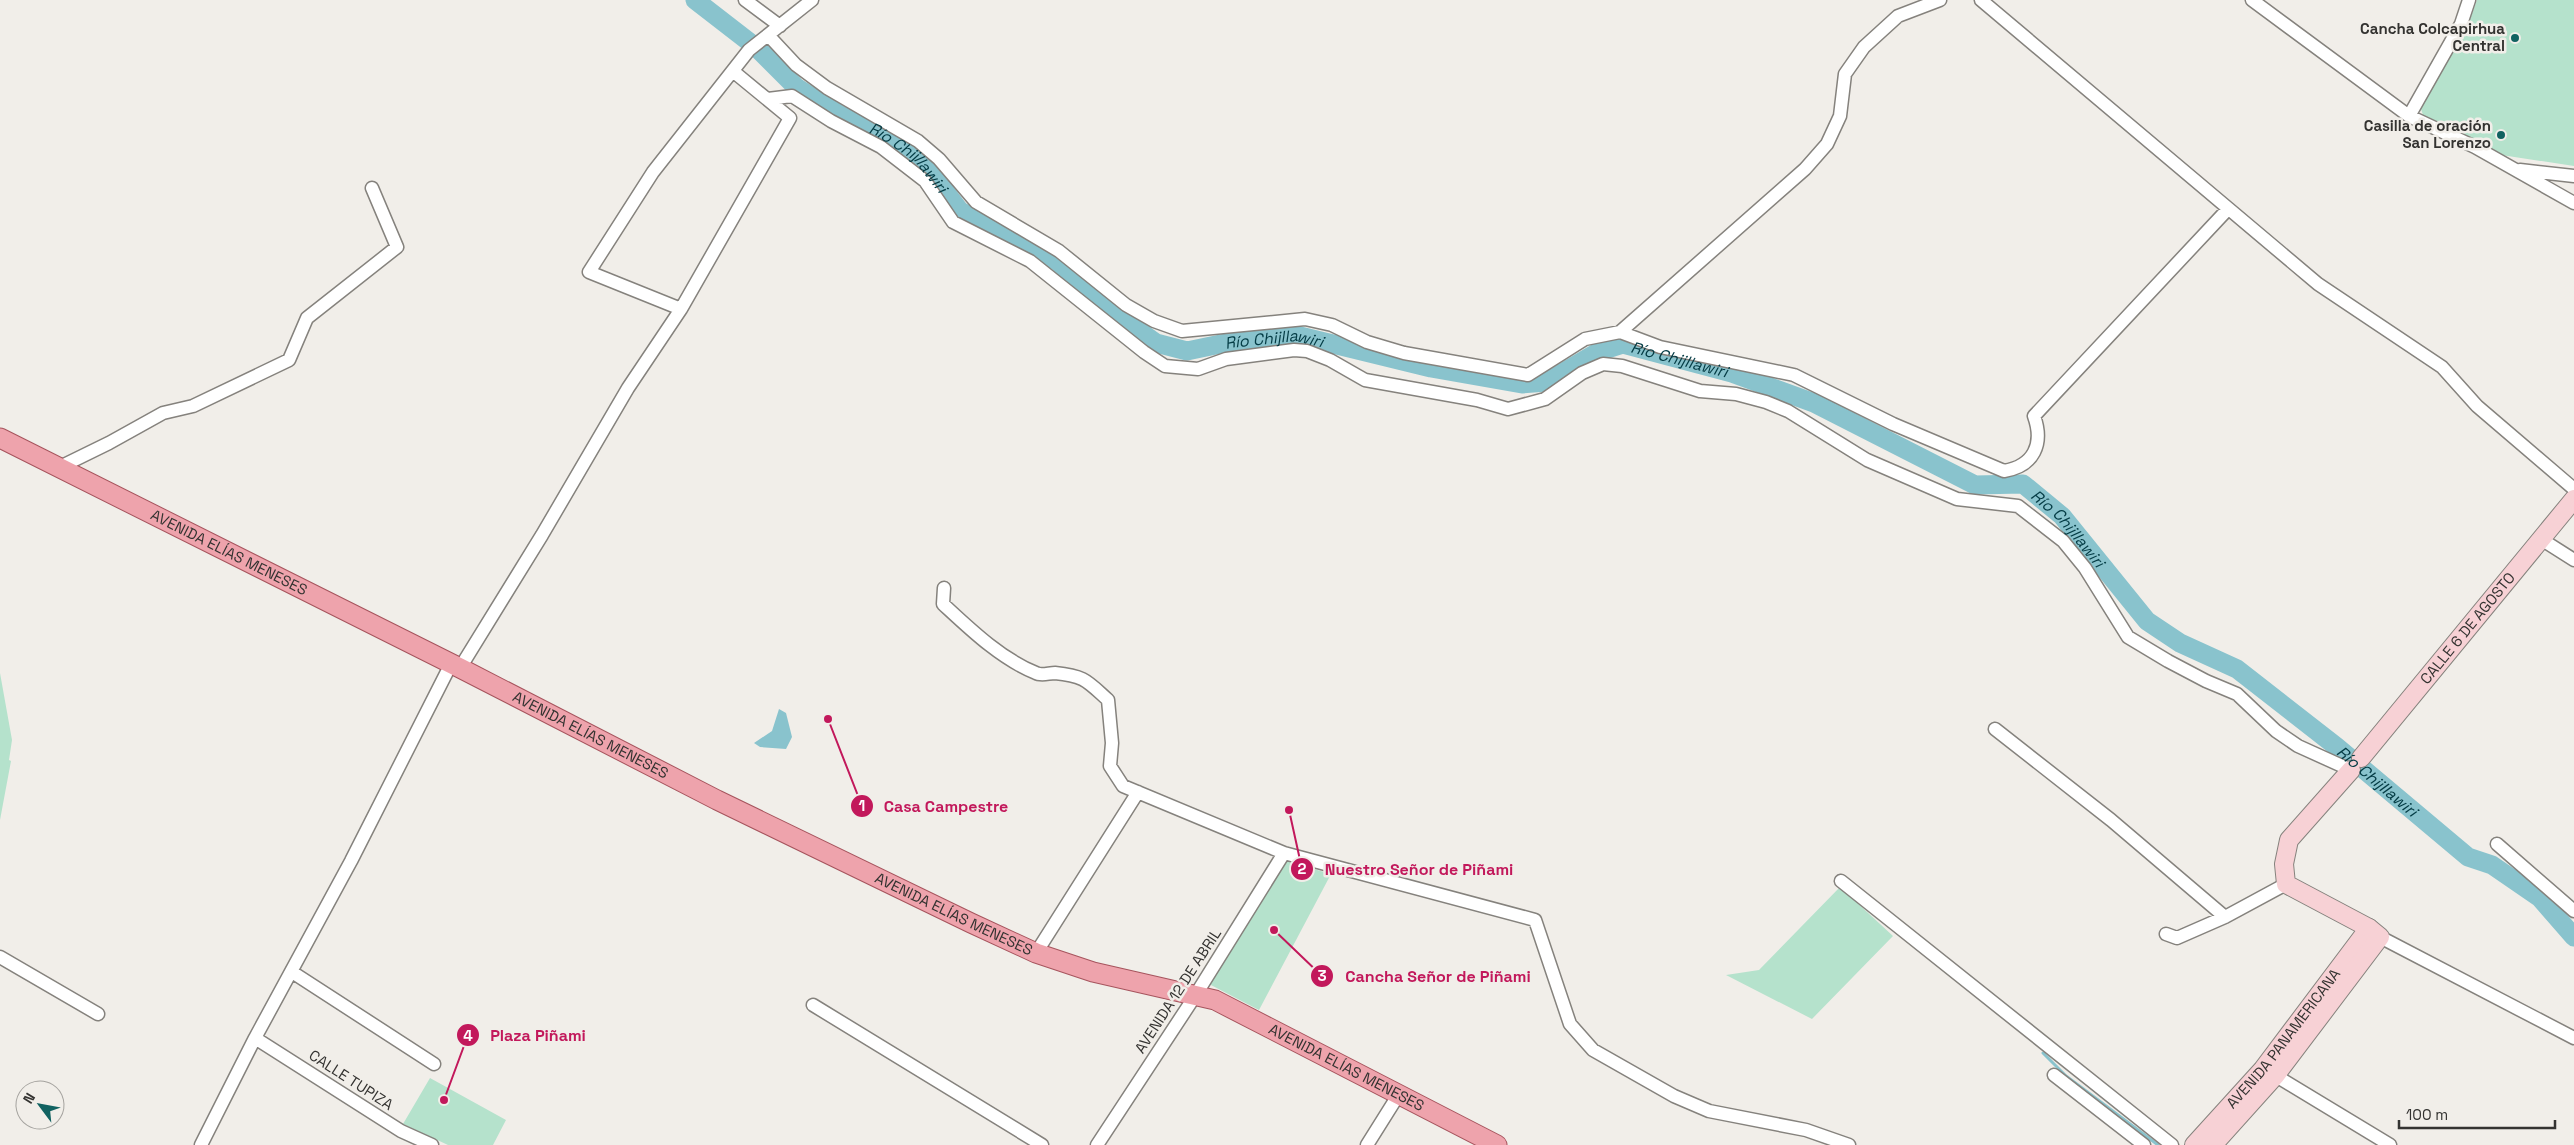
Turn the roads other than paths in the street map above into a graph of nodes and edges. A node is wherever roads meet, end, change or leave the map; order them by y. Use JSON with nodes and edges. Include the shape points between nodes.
{"nodes":[{"id":1,"x":745,"y":0,"type":"edge"},
{"id":2,"x":812,"y":0,"type":"edge"},
{"id":3,"x":1940,"y":0,"type":"edge"},
{"id":4,"x":1981,"y":0,"type":"edge"},
{"id":5,"x":2252,"y":0,"type":"edge"},
{"id":6,"x":2470,"y":0,"type":"edge"},
{"id":7,"x":780,"y":26,"type":"junction"},
{"id":8,"x":765,"y":37,"type":"junction"},
{"id":9,"x":734,"y":72,"type":"junction"},
{"id":10,"x":768,"y":99,"type":"junction"},
{"id":11,"x":2409,"y":116,"type":"junction"},
{"id":12,"x":2513,"y":169,"type":"junction"},
{"id":13,"x":2574,"y":176,"type":"edge"},
{"id":14,"x":372,"y":188,"type":"dead end"},
{"id":15,"x":2574,"y":203,"type":"edge"},
{"id":16,"x":2228,"y":209,"type":"junction"},
{"id":17,"x":681,"y":309,"type":"junction"},
{"id":18,"x":1620,"y":332,"type":"junction"},
{"id":19,"x":0,"y":438,"type":"edge"},
{"id":20,"x":58,"y":468,"type":"junction"},
{"id":21,"x":2574,"y":489,"type":"edge"},
{"id":22,"x":2574,"y":498,"type":"edge"},
{"id":23,"x":2541,"y":539,"type":"junction"},
{"id":24,"x":2574,"y":560,"type":"edge"},
{"id":25,"x":944,"y":588,"type":"dead end"},
{"id":26,"x":455,"y":666,"type":"junction"},
{"id":27,"x":1994,"y":730,"type":"dead end"},
{"id":28,"x":2356,"y":764,"type":"junction"},
{"id":29,"x":1138,"y":792,"type":"junction"},
{"id":30,"x":2497,"y":844,"type":"dead end"},
{"id":31,"x":1284,"y":852,"type":"junction"},
{"id":32,"x":1841,"y":881,"type":"dead end"},
{"id":33,"x":2286,"y":884,"type":"junction"},
{"id":34,"x":2574,"y":911,"type":"edge"},
{"id":35,"x":2225,"y":917,"type":"junction"},
{"id":36,"x":2374,"y":933,"type":"junction"},
{"id":37,"x":2166,"y":934,"type":"dead end"},
{"id":38,"x":1036,"y":953,"type":"junction"},
{"id":39,"x":0,"y":956,"type":"edge"},
{"id":40,"x":292,"y":972,"type":"junction"},
{"id":41,"x":1195,"y":996,"type":"junction"},
{"id":42,"x":813,"y":1005,"type":"dead end"},
{"id":43,"x":98,"y":1014,"type":"dead end"},
{"id":44,"x":256,"y":1038,"type":"junction"},
{"id":45,"x":2574,"y":1038,"type":"edge"},
{"id":46,"x":434,"y":1064,"type":"dead end"},
{"id":47,"x":2269,"y":1072,"type":"junction"},
{"id":48,"x":2054,"y":1075,"type":"dead end"},
{"id":49,"x":1396,"y":1099,"type":"junction"},
{"id":50,"x":2370,"y":1140,"type":"edge"},
{"id":51,"x":202,"y":1145,"type":"edge"},
{"id":52,"x":432,"y":1145,"type":"edge"},
{"id":53,"x":1042,"y":1145,"type":"edge"},
{"id":54,"x":1097,"y":1145,"type":"edge"},
{"id":55,"x":1367,"y":1145,"type":"edge"},
{"id":56,"x":1471,"y":1145,"type":"edge"},
{"id":57,"x":1497,"y":1145,"type":"edge"},
{"id":58,"x":1849,"y":1145,"type":"edge"},
{"id":59,"x":2144,"y":1145,"type":"edge"},
{"id":60,"x":2172,"y":1145,"type":"edge"},
{"id":61,"x":2194,"y":1145,"type":"edge"},
{"id":62,"x":2213,"y":1145,"type":"edge"},
{"id":63,"x":2390,"y":1145,"type":"edge"}],
"edges":[{"from":1,"to":7,"type":"street"},
{"from":2,"to":7,"type":"street"},
{"from":3,"to":18,"type":"street","via":[[1898,16],[1864,47],[1845,74],[1840,116],[1827,144],[1805,169]]},
{"from":4,"to":16,"type":"street"},
{"from":5,"to":11,"type":"street"},
{"from":6,"to":11,"type":"street","via":[[2462,24]]},
{"from":7,"to":8,"type":"street"},
{"from":8,"to":9,"type":"street","via":[[750,50]]},
{"from":8,"to":18,"type":"street","via":[[827,88],[918,140],[939,158],[976,202],[1059,251],[1126,305],[1163,325],[1182,331],[1305,318],[1404,353],[1528,375],[1584,339]]},
{"from":9,"to":10,"type":"street"},
{"from":9,"to":17,"type":"street","via":[[721,84],[653,172],[589,272]]},
{"from":10,"to":17,"type":"street","via":[[790,118]]},
{"from":10,"to":28,"type":"street","via":[[792,96],[831,121],[882,147],[925,181],[953,222],[1030,261],[1165,366],[1198,369],[1226,358],[1307,351],[1365,380],[1477,400],[1508,409],[1545,399],[1582,373],[1603,364],[1622,366],[1700,391],[1736,394],[1766,402],[1788,411],[1867,460],[1957,499],[2018,506],[2063,541],[2085,568],[2128,637],[2175,666],[2237,694],[2276,731],[2298,746]]},
{"from":11,"to":12,"type":"street"},
{"from":12,"to":13,"type":"street"},
{"from":12,"to":15,"type":"street"},
{"from":14,"to":20,"type":"street","via":[[397,247],[308,318],[289,360],[192,406],[163,413]]},
{"from":16,"to":18,"type":"street","via":[[2034,416],[2039,428],[2038,444],[2031,457],[2018,469],[2004,471],[1893,424],[1794,375],[1660,347]]},
{"from":16,"to":21,"type":"street","via":[[2318,284],[2442,367],[2477,406]]},
{"from":17,"to":26,"type":"street","via":[[628,388],[542,535]]},
{"from":19,"to":20,"type":"main road","name":"AVENIDA ELÍAS MENESES"},
{"from":20,"to":26,"type":"main road","name":"AVENIDA ELÍAS MENESES"},
{"from":22,"to":23,"type":"main road","name":"CALLE 6 DE AGOSTO"},
{"from":23,"to":24,"type":"street"},
{"from":23,"to":28,"type":"main road","name":"CALLE 6 DE AGOSTO"},
{"from":25,"to":29,"type":"street","via":[[943,604],[968,628],[1012,660],[1038,674],[1081,677],[1108,700],[1112,743],[1110,766],[1123,786]]},
{"from":26,"to":38,"type":"main road","name":"AVENIDA ELÍAS MENESES","via":[[717,800]]},
{"from":26,"to":40,"type":"street"},
{"from":27,"to":35,"type":"street","via":[[2111,820]]},
{"from":28,"to":33,"type":"main road","name":"CALLE 6 DE AGOSTO","via":[[2289,840],[2284,864]]},
{"from":29,"to":31,"type":"street"},
{"from":29,"to":38,"type":"street"},
{"from":30,"to":34,"type":"street"},
{"from":31,"to":41,"type":"street","name":"AVENIDA 12 DE ABRIL"},
{"from":31,"to":58,"type":"street","via":[[1535,920],[1570,1024],[1593,1050],[1674,1096],[1709,1111],[1806,1130]]},
{"from":32,"to":60,"type":"street"},
{"from":33,"to":35,"type":"street"},
{"from":33,"to":36,"type":"main road"},
{"from":35,"to":37,"type":"street","via":[[2177,938]]},
{"from":36,"to":45,"type":"street"},
{"from":36,"to":47,"type":"main road","name":"AVENIDA PANAMERICANA"},
{"from":38,"to":41,"type":"main road","name":"AVENIDA ELÍAS MENESES","via":[[1093,972]]},
{"from":39,"to":43,"type":"street"},
{"from":40,"to":44,"type":"street"},
{"from":40,"to":46,"type":"street"},
{"from":41,"to":49,"type":"main road","name":"AVENIDA ELÍAS MENESES","via":[[1207,1008]]},
{"from":41,"to":54,"type":"street","name":"AVENIDA 12 DE ABRIL"},
{"from":42,"to":53,"type":"street"},
{"from":44,"to":51,"type":"street"},
{"from":44,"to":52,"type":"street","name":"CALLE TUPIZA","via":[[401,1131]]},
{"from":47,"to":50,"type":"street"},
{"from":47,"to":61,"type":"main road","name":"AVENIDA PANAMERICANA"},
{"from":47,"to":62,"type":"main road","name":"AVENIDA PANAMERICANA"},
{"from":48,"to":59,"type":"street"},
{"from":49,"to":55,"type":"street"},
{"from":49,"to":56,"type":"main road","name":"AVENIDA ELÍAS MENESES"},
{"from":49,"to":57,"type":"main road","name":"AVENIDA ELÍAS MENESES"},
{"from":50,"to":63,"type":"street"}]}
